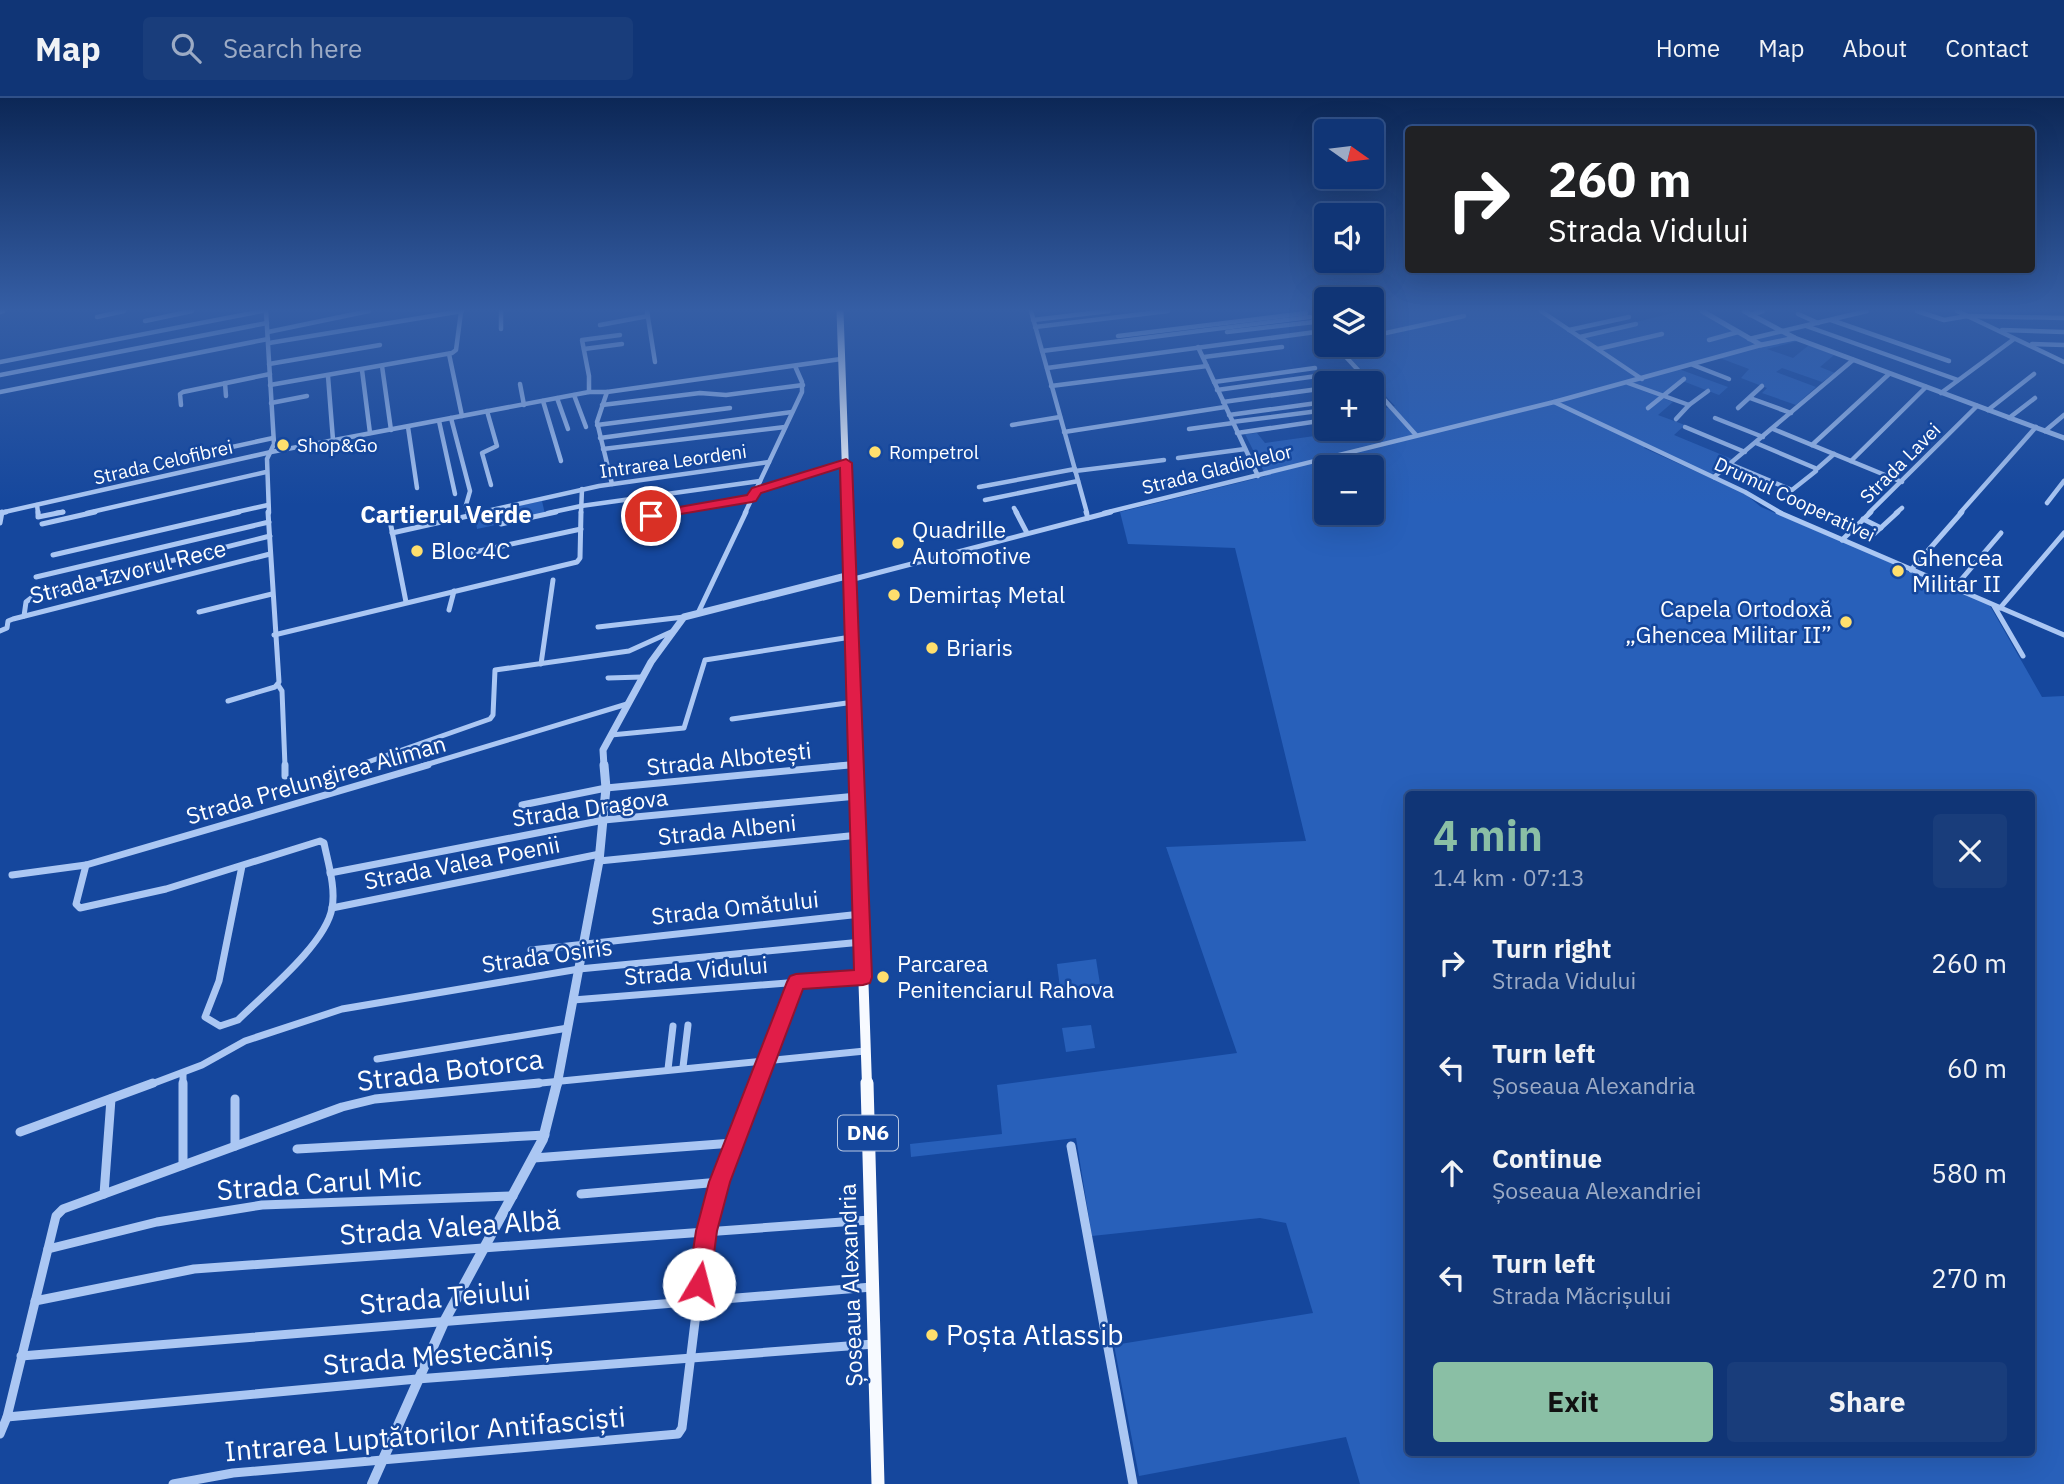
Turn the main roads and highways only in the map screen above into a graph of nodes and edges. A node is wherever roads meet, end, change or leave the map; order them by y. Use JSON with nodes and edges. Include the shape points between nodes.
{"nodes":[{"id":1,"x":842,"y":376,"type":"edge"},
{"id":2,"x":847,"y":376,"type":"edge"},
{"id":3,"x":845,"y":407,"type":"junction"},
{"id":4,"x":878,"y":1484,"type":"edge"}],
"edges":[{"from":1,"to":3,"type":"main road","number":"DN6"},
{"from":2,"to":3,"type":"main road","number":"DN6"},
{"from":3,"to":4,"type":"main road","name":"Șoseaua Alexandria","number":"DN6"}]}
